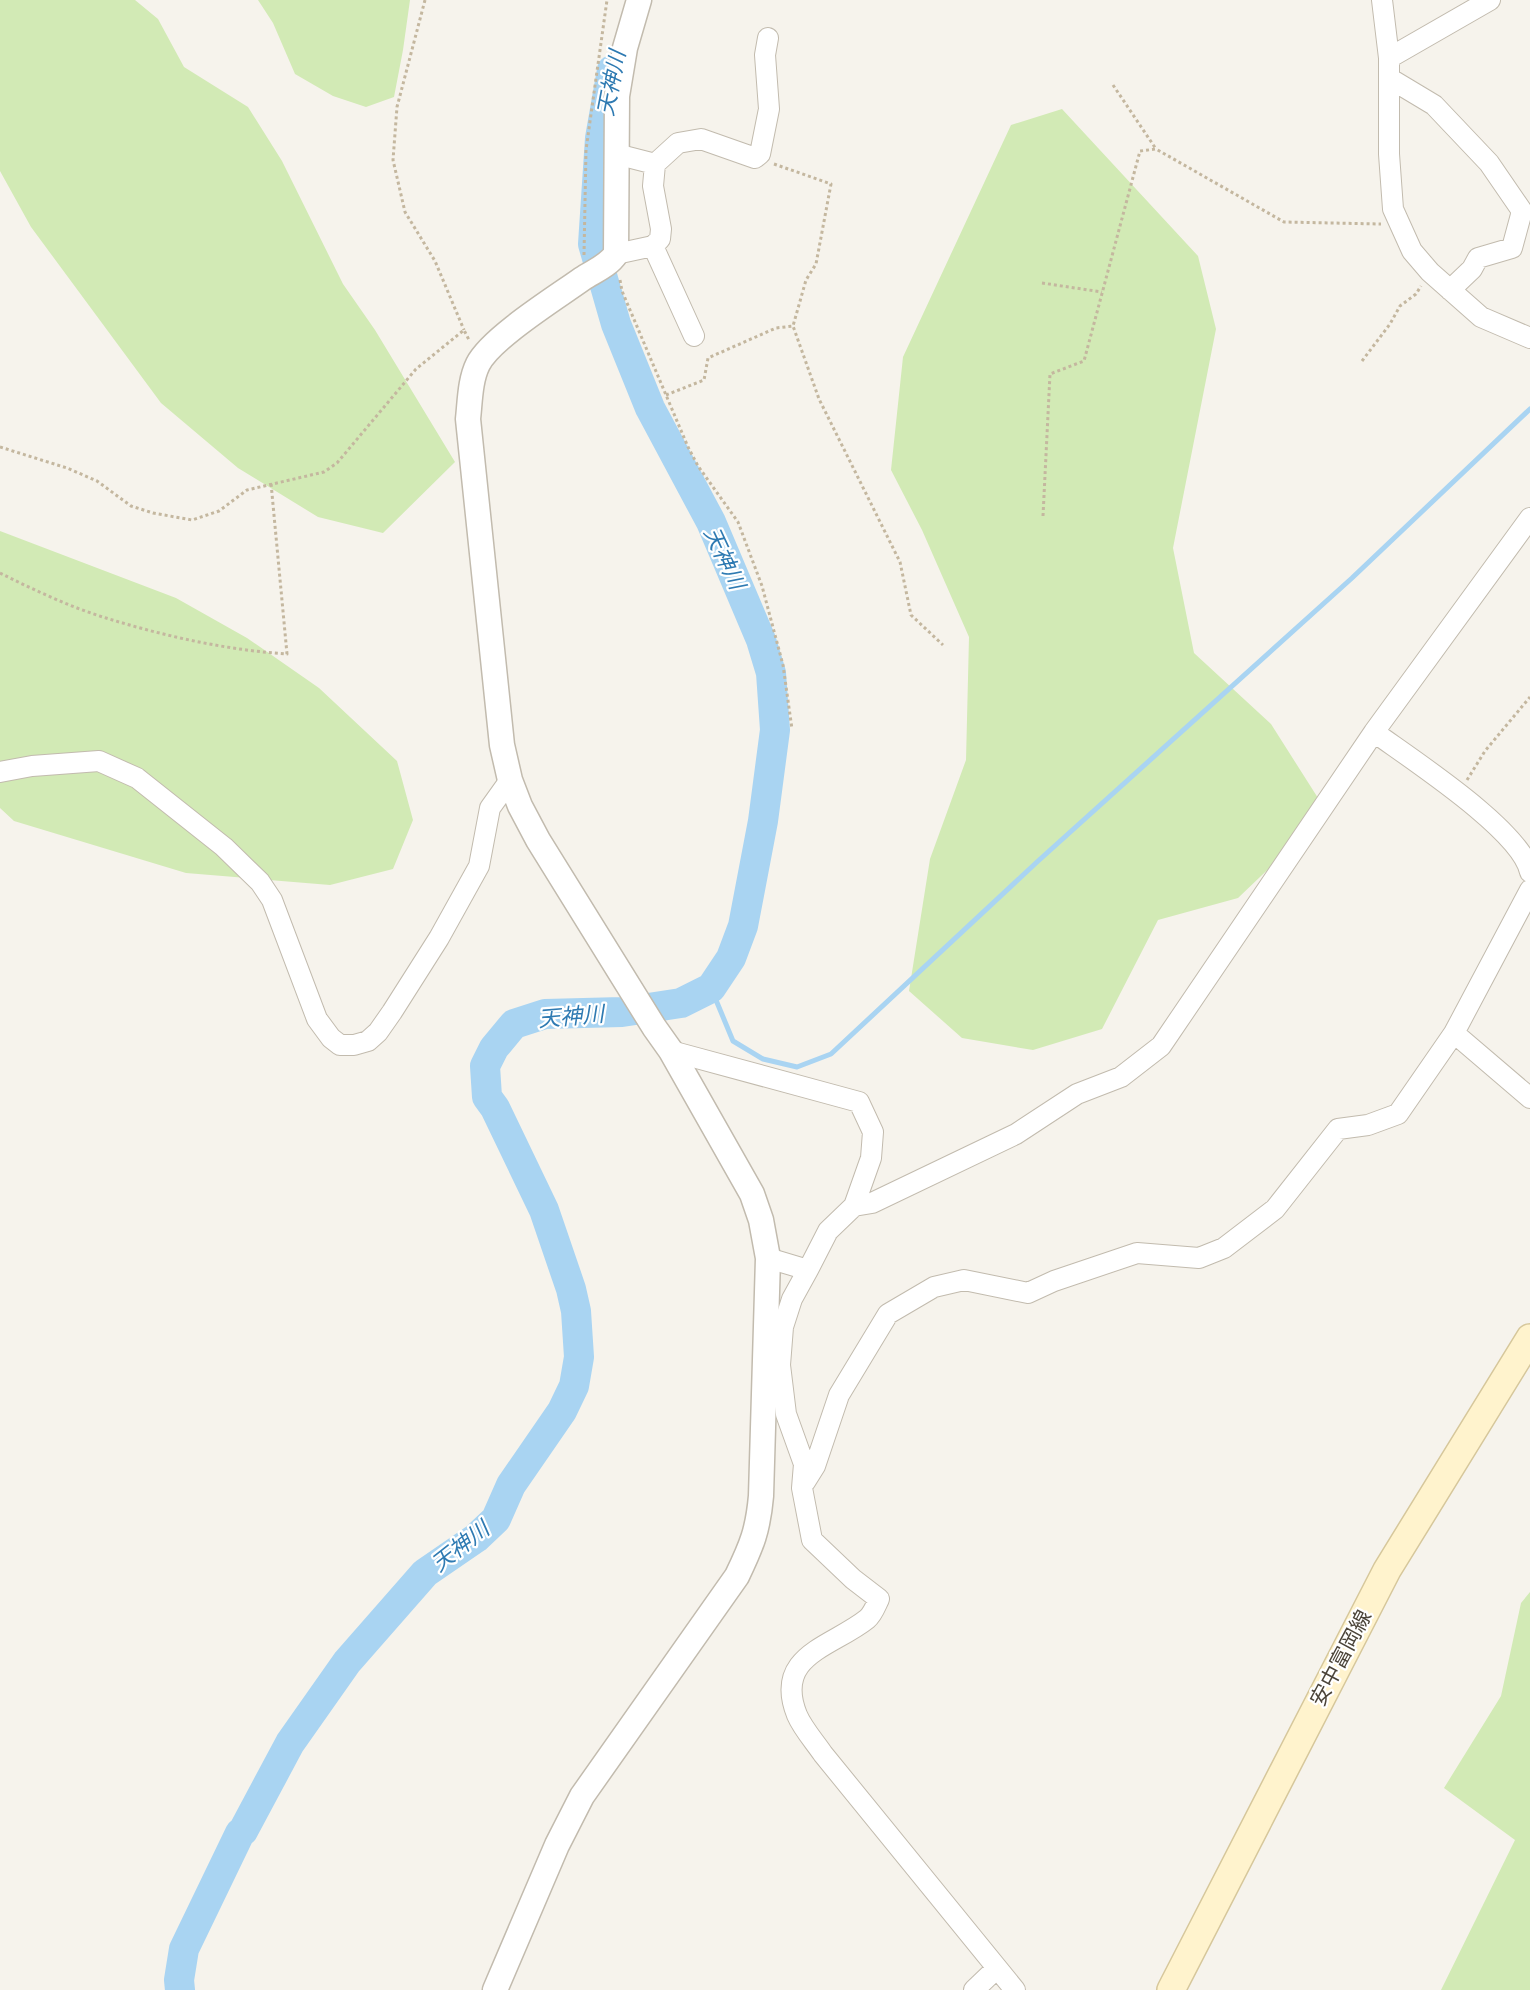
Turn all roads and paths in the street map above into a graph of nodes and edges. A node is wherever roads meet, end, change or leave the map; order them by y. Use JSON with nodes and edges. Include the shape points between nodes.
{"nodes":[{"id":1,"x":425,"y":0,"type":"edge"},
{"id":2,"x":607,"y":0,"type":"edge"},
{"id":3,"x":639,"y":0,"type":"edge"},
{"id":4,"x":1382,"y":0,"type":"edge"},
{"id":5,"x":1490,"y":0,"type":"edge"},
{"id":6,"x":768,"y":38,"type":"dead end"},
{"id":7,"x":1389,"y":68,"type":"junction"},
{"id":8,"x":1113,"y":85,"type":"dead end"},
{"id":9,"x":1155,"y":149,"type":"junction"},
{"id":10,"x":616,"y":154,"type":"junction"},
{"id":11,"x":755,"y":158,"type":"junction"},
{"id":12,"x":655,"y":164,"type":"junction"},
{"id":13,"x":1400,"y":224,"type":"junction"},
{"id":14,"x":653,"y":246,"type":"junction"},
{"id":15,"x":613,"y":258,"type":"junction"},
{"id":16,"x":1430,"y":272,"type":"junction"},
{"id":17,"x":586,"y":276,"type":"junction"},
{"id":18,"x":1041,"y":283,"type":"dead end"},
{"id":19,"x":1450,"y":290,"type":"junction"},
{"id":20,"x":1102,"y":292,"type":"junction"},
{"id":21,"x":793,"y":326,"type":"junction"},
{"id":22,"x":464,"y":330,"type":"junction"},
{"id":23,"x":694,"y":336,"type":"dead end"},
{"id":24,"x":1530,"y":338,"type":"edge"},
{"id":25,"x":1362,"y":361,"type":"dead end"},
{"id":26,"x":479,"y":362,"type":"junction"},
{"id":27,"x":666,"y":395,"type":"junction"},
{"id":28,"x":0,"y":447,"type":"edge"},
{"id":29,"x":271,"y":483,"type":"junction"},
{"id":30,"x":1043,"y":516,"type":"dead end"},
{"id":31,"x":1530,"y":518,"type":"edge"},
{"id":32,"x":0,"y":573,"type":"edge"},
{"id":33,"x":943,"y":645,"type":"dead end"},
{"id":34,"x":1530,"y":697,"type":"edge"},
{"id":35,"x":792,"y":729,"type":"dead end"},
{"id":36,"x":1374,"y":732,"type":"junction"},
{"id":37,"x":0,"y":772,"type":"edge"},
{"id":38,"x":510,"y":780,"type":"junction"},
{"id":39,"x":1458,"y":794,"type":"junction"},
{"id":40,"x":1530,"y":872,"type":"edge"},
{"id":41,"x":1530,"y":890,"type":"edge"},
{"id":42,"x":1454,"y":1033,"type":"junction"},
{"id":43,"x":671,"y":1051,"type":"junction"},
{"id":44,"x":1530,"y":1098,"type":"edge"},
{"id":45,"x":854,"y":1206,"type":"junction"},
{"id":46,"x":768,"y":1258,"type":"junction"},
{"id":47,"x":808,"y":1270,"type":"junction"},
{"id":48,"x":1530,"y":1338,"type":"edge"},
{"id":49,"x":802,"y":1488,"type":"junction"},
{"id":50,"x":998,"y":1968,"type":"junction"},
{"id":51,"x":495,"y":1990,"type":"edge"},
{"id":52,"x":974,"y":1990,"type":"edge"},
{"id":53,"x":1016,"y":1990,"type":"edge"},
{"id":54,"x":1171,"y":1990,"type":"edge"}],
"edges":[{"from":1,"to":22,"type":"path","via":[[397,107],[393,160],[405,212],[435,261]]},
{"from":2,"to":17,"type":"path","via":[[586,150]]},
{"from":3,"to":10,"type":"street","via":[[617,96]]},
{"from":4,"to":7,"type":"street"},
{"from":5,"to":7,"type":"street"},
{"from":6,"to":11,"type":"street","via":[[765,55],[769,109],[760,154]]},
{"from":7,"to":13,"type":"street","via":[[1389,154],[1393,209]]},
{"from":7,"to":19,"type":"street","via":[[1434,105],[1488,162],[1522,211],[1512,248],[1478,258]]},
{"from":8,"to":9,"type":"path"},
{"from":9,"to":13,"type":"path","via":[[1284,222]]},
{"from":9,"to":20,"type":"path","via":[[1140,151]]},
{"from":10,"to":12,"type":"street"},
{"from":10,"to":15,"type":"street"},
{"from":11,"to":12,"type":"street","via":[[701,139],[678,143]]},
{"from":11,"to":21,"type":"path","via":[[831,184],[816,264],[806,280]]},
{"from":12,"to":14,"type":"street","via":[[653,186],[661,229],[660,239]]},
{"from":13,"to":16,"type":"street","via":[[1412,250]]},
{"from":14,"to":15,"type":"street"},
{"from":14,"to":23,"type":"street"},
{"from":15,"to":17,"type":"street"},
{"from":15,"to":27,"type":"path","via":[[622,291]]},
{"from":16,"to":19,"type":"street"},
{"from":16,"to":25,"type":"path","via":[[1416,294],[1400,306]]},
{"from":17,"to":26,"type":"street","via":[[499,339]]},
{"from":18,"to":20,"type":"path"},
{"from":19,"to":24,"type":"street","via":[[1481,317]]},
{"from":20,"to":30,"type":"path","via":[[1084,361],[1050,374]]},
{"from":21,"to":27,"type":"path","via":[[776,328],[708,358],[704,380]]},
{"from":21,"to":33,"type":"path","via":[[819,399],[900,562],[911,615]]},
{"from":22,"to":26,"type":"path"},
{"from":22,"to":29,"type":"path","via":[[416,369],[337,463],[324,472]]},
{"from":26,"to":38,"type":"street","via":[[468,419],[501,734]]},
{"from":27,"to":35,"type":"path","via":[[698,466],[738,522],[762,586],[783,665]]},
{"from":28,"to":29,"type":"path","via":[[97,481],[131,506],[192,520],[219,511],[247,490]]},
{"from":29,"to":32,"type":"path","via":[[287,654],[183,638],[105,618]]},
{"from":31,"to":36,"type":"street"},
{"from":34,"to":39,"type":"path","via":[[1485,751]]},
{"from":36,"to":39,"type":"street"},
{"from":36,"to":45,"type":"street","via":[[1161,1046],[1121,1077],[1077,1094],[1016,1134],[872,1203]]},
{"from":37,"to":38,"type":"street","via":[[99,761],[137,778],[215,839],[260,882],[272,900],[317,1018],[340,1045],[368,1041],[392,1012],[479,866],[490,808]]},
{"from":38,"to":43,"type":"street","via":[[538,840]]},
{"from":39,"to":40,"type":"street","via":[[1487,815],[1528,862]]},
{"from":41,"to":42,"type":"street"},
{"from":42,"to":44,"type":"street"},
{"from":42,"to":49,"type":"street","via":[[1398,1114],[1368,1125],[1338,1129],[1275,1209],[1224,1248],[1199,1258],[1137,1253],[1028,1293],[964,1280],[934,1287],[888,1314],[839,1395],[815,1466]]},
{"from":43,"to":45,"type":"street","via":[[860,1102],[873,1132],[871,1158]]},
{"from":43,"to":46,"type":"street","via":[[752,1194]]},
{"from":45,"to":47,"type":"street","via":[[828,1231]]},
{"from":46,"to":47,"type":"street"},
{"from":46,"to":51,"type":"street","via":[[761,1496],[753,1544],[737,1576],[582,1796]]},
{"from":47,"to":49,"type":"street","via":[[792,1299],[783,1327],[780,1365],[786,1414],[804,1464]]},
{"from":48,"to":54,"type":"main road","name":"安中富岡線","via":[[1387,1570]]},
{"from":49,"to":50,"type":"street","via":[[812,1540],[879,1599],[869,1617],[803,1659],[792,1679],[798,1717],[823,1754]]},
{"from":50,"to":52,"type":"street"},
{"from":50,"to":53,"type":"street"}]}
